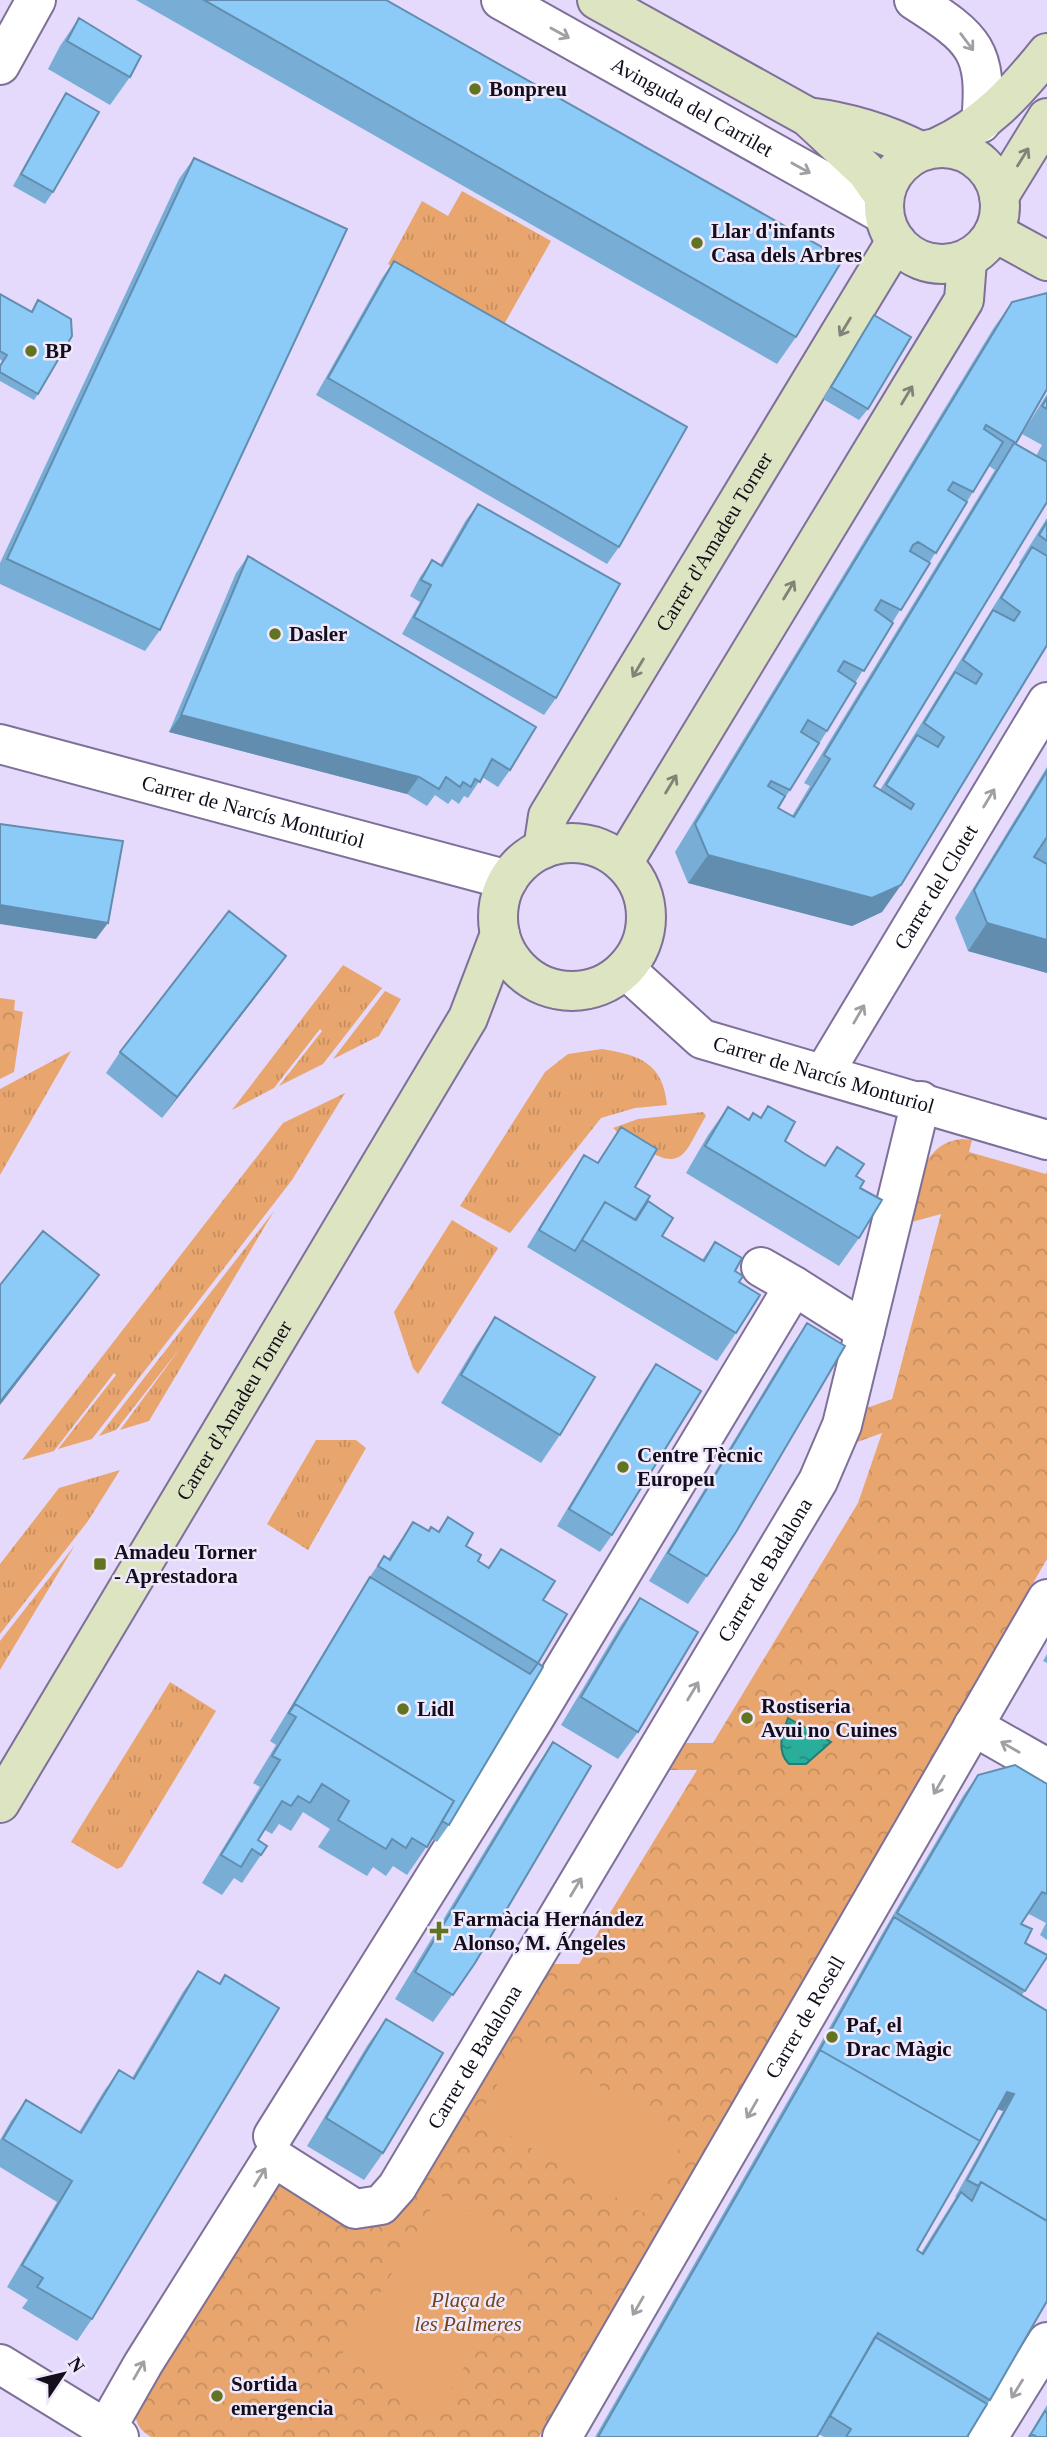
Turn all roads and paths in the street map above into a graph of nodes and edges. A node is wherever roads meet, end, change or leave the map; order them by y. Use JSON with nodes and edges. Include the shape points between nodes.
{"nodes":[{"id":1,"x":36,"y":0,"type":"edge"},
{"id":2,"x":500,"y":0,"type":"edge"},
{"id":3,"x":597,"y":0,"type":"edge"},
{"id":4,"x":914,"y":0,"type":"edge"},
{"id":5,"x":1047,"y":53,"type":"edge"},
{"id":6,"x":0,"y":65,"type":"edge"},
{"id":7,"x":808,"y":117,"type":"junction"},
{"id":8,"x":1047,"y":118,"type":"edge"},
{"id":9,"x":981,"y":123,"type":"junction"},
{"id":10,"x":929,"y":149,"type":"junction"},
{"id":11,"x":997,"y":214,"type":"junction"},
{"id":12,"x":887,"y":217,"type":"junction"},
{"id":13,"x":967,"y":261,"type":"junction"},
{"id":14,"x":1047,"y":261,"type":"edge"},
{"id":15,"x":1047,"y":702,"type":"edge"},
{"id":16,"x":0,"y":744,"type":"edge"},
{"id":17,"x":543,"y":849,"type":"junction"},
{"id":18,"x":623,"y":863,"type":"junction"},
{"id":19,"x":508,"y":880,"type":"junction"},
{"id":20,"x":500,"y":934,"type":"junction"},
{"id":21,"x":625,"y":969,"type":"junction"},
{"id":22,"x":532,"y":980,"type":"junction"},
{"id":23,"x":468,"y":1018,"type":"junction"},
{"id":24,"x":824,"y":1073,"type":"junction"},
{"id":25,"x":921,"y":1101,"type":"junction"},
{"id":26,"x":1047,"y":1140,"type":"edge"},
{"id":27,"x":761,"y":1267,"type":"dead end"},
{"id":28,"x":794,"y":1286,"type":"junction"},
{"id":29,"x":864,"y":1331,"type":"junction"},
{"id":30,"x":1047,"y":1599,"type":"edge"},
{"id":31,"x":973,"y":1726,"type":"junction"},
{"id":32,"x":1047,"y":1768,"type":"edge"},
{"id":33,"x":0,"y":1803,"type":"edge"},
{"id":34,"x":273,"y":2136,"type":"dead end"},
{"id":35,"x":1047,"y":2342,"type":"edge"},
{"id":36,"x":0,"y":2364,"type":"edge"},
{"id":37,"x":112,"y":2433,"type":"edge"},
{"id":38,"x":562,"y":2437,"type":"edge"},
{"id":39,"x":988,"y":2437,"type":"edge"}],
"edges":[{"from":1,"to":6,"type":"street"},
{"from":2,"to":12,"type":"street","name":"Avinguda del Carrilet","one_way":true},
{"from":3,"to":7,"type":"street"},
{"from":4,"to":9,"type":"street","one_way":true,"via":[[965,36],[979,60],[984,85]]},
{"from":5,"to":9,"type":"street","via":[[1013,96]]},
{"from":7,"to":10,"type":"street","via":[[850,122]]},
{"from":7,"to":12,"type":"street","via":[[866,171]]},
{"from":11,"to":8,"type":"street","one_way":true},
{"from":9,"to":10,"type":"street"},
{"from":10,"to":11,"type":"street","via":[[956,149],[973,158],[995,182]]},
{"from":10,"to":12,"type":"street","via":[[894,172]]},
{"from":11,"to":13,"type":"street","via":[[977,255]]},
{"from":11,"to":14,"type":"street"},
{"from":12,"to":13,"type":"street","via":[[908,253],[930,263]]},
{"from":12,"to":17,"type":"street","name":"Carrer d'Amadeu Torner","one_way":true,"via":[[548,816]]},
{"from":18,"to":13,"type":"street","one_way":true,"via":[[964,300]]},
{"from":24,"to":15,"type":"street","name":"Carrer del Clotet","one_way":true},
{"from":16,"to":19,"type":"street","name":"Carrer de Narcís Monturiol"},
{"from":17,"to":18,"type":"street","via":[[577,843],[596,847]]},
{"from":17,"to":19,"type":"street"},
{"from":18,"to":21,"type":"street","via":[[638,883],[645,906],[642,943]]},
{"from":19,"to":20,"type":"street","via":[[499,915]]},
{"from":20,"to":22,"type":"street","via":[[508,954]]},
{"from":20,"to":23,"type":"street","name":"Carrer d'Amadeu Torner"},
{"from":21,"to":22,"type":"street","via":[[601,985],[575,992]]},
{"from":21,"to":24,"type":"street","name":"Carrer de Narcís Monturiol","via":[[702,1039]]},
{"from":22,"to":23,"type":"street","name":"Carrer d'Amadeu Torner"},
{"from":23,"to":33,"type":"street","name":"Carrer d'Amadeu Torner"},
{"from":24,"to":25,"type":"street","name":"Carrer de Narcís Monturiol"},
{"from":25,"to":26,"type":"street","name":"Carrer de Narcís Monturiol"},
{"from":25,"to":29,"type":"street","name":"Carrer de Badalona"},
{"from":27,"to":28,"type":"street"},
{"from":28,"to":29,"type":"street"},
{"from":28,"to":34,"type":"street","via":[[532,1723]]},
{"from":37,"to":29,"type":"street","name":"Carrer de Badalona","one_way":true,"via":[[143,2364],[272,2157],[355,2209],[381,2205],[397,2187],[818,1481],[842,1425]]},
{"from":30,"to":31,"type":"street","name":"Carrer de Rosell"},
{"from":32,"to":31,"type":"street","one_way":true},
{"from":31,"to":38,"type":"street","name":"Carrer de Rosell","one_way":true},
{"from":35,"to":39,"type":"street","one_way":true},
{"from":36,"to":37,"type":"street"}]}
